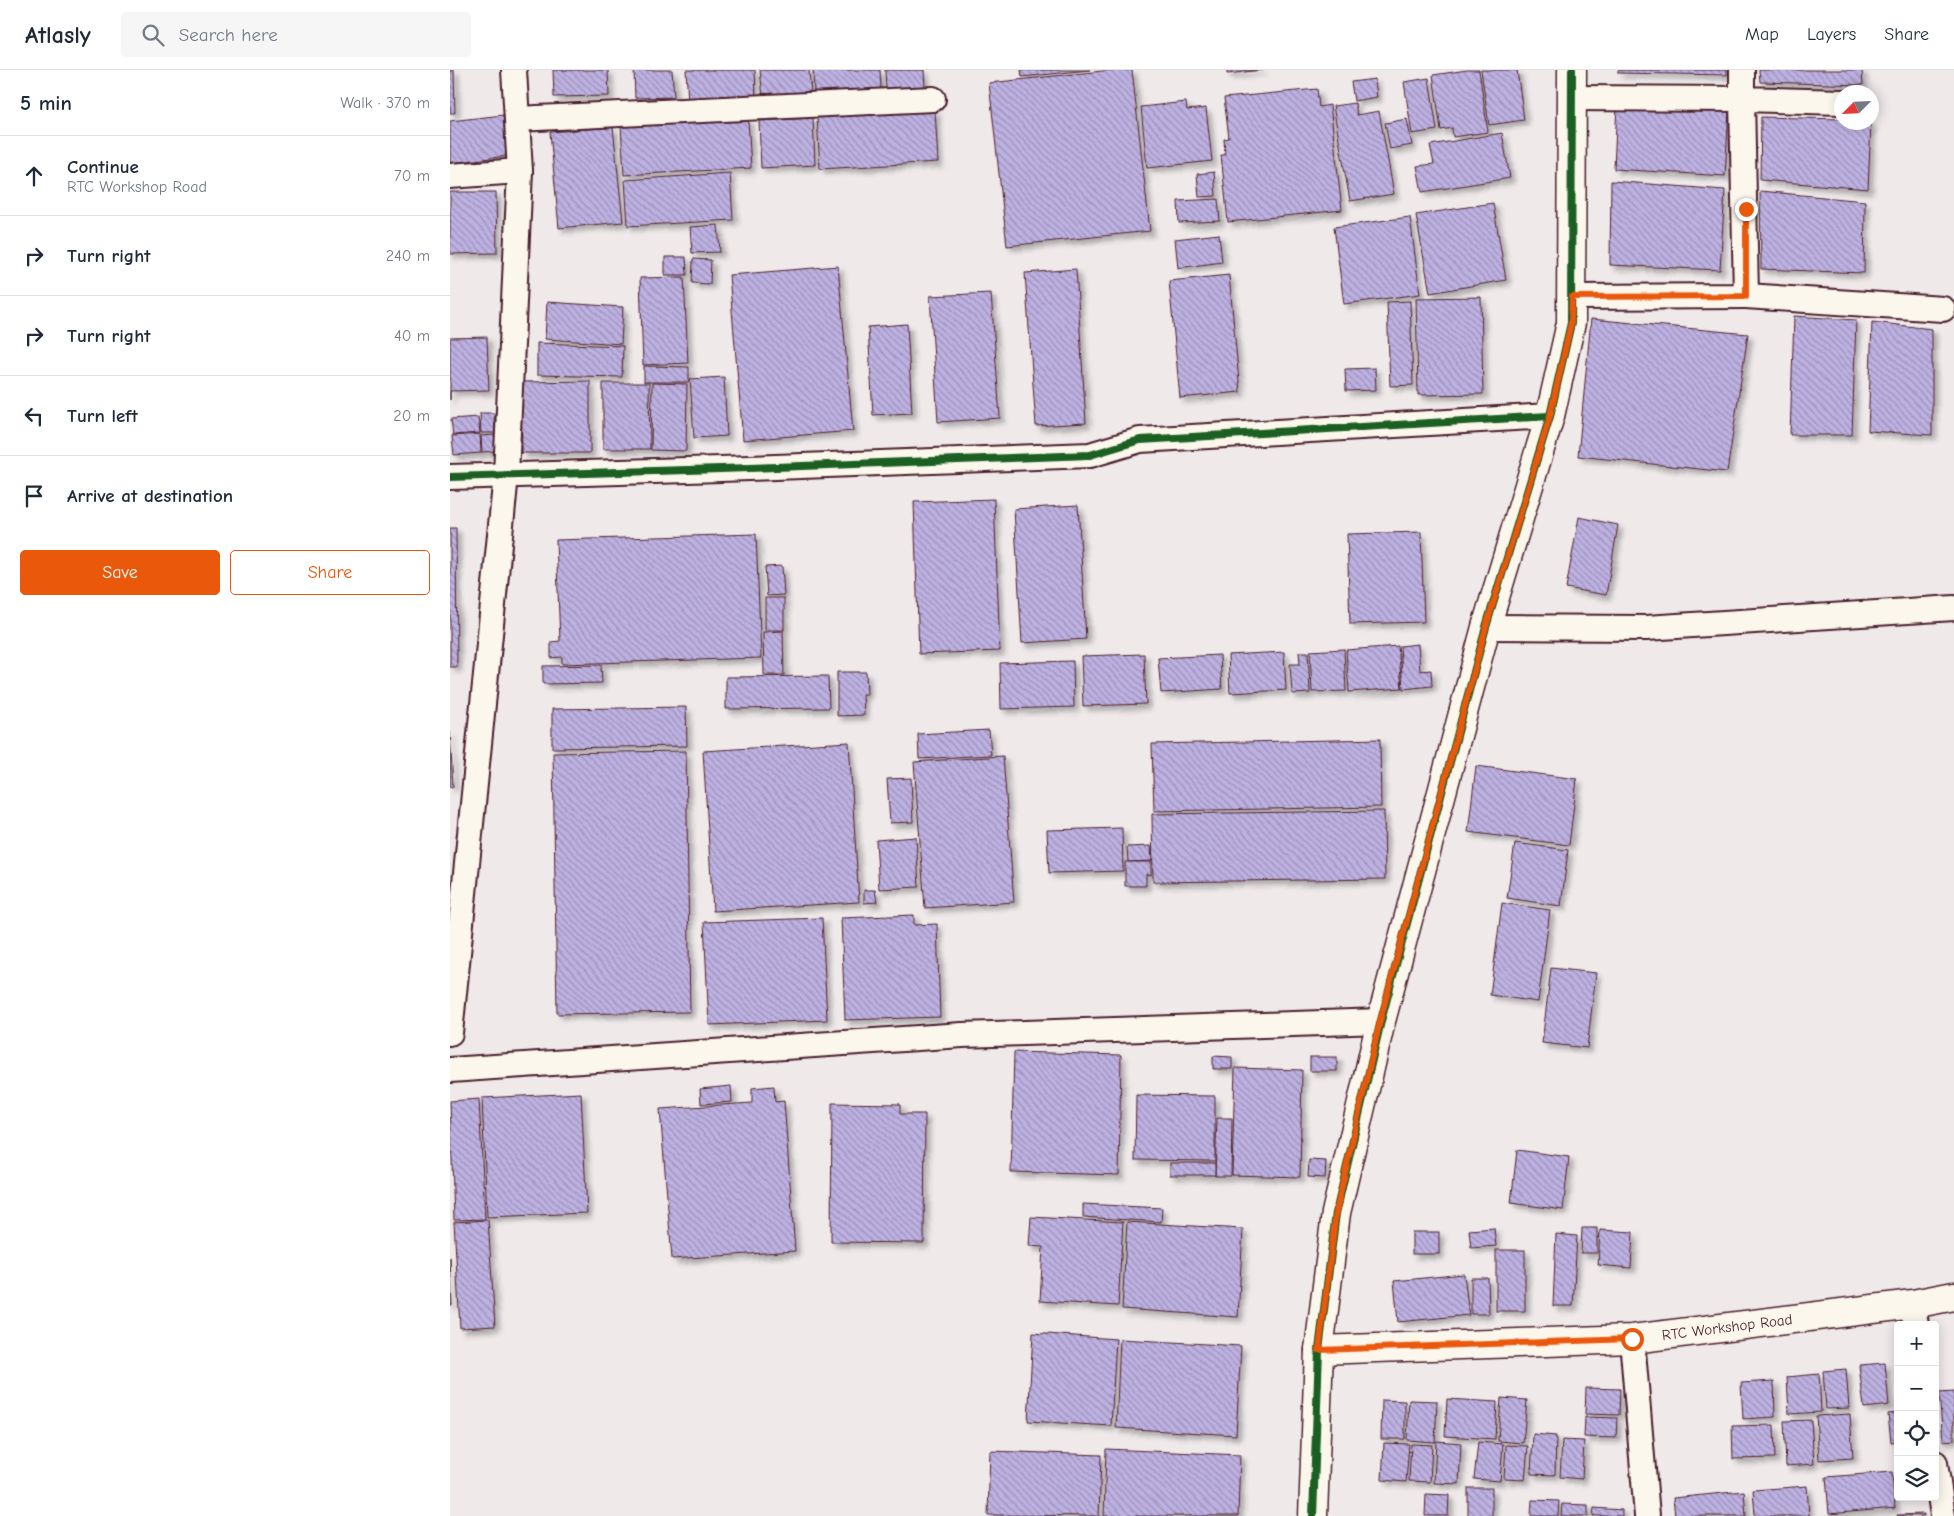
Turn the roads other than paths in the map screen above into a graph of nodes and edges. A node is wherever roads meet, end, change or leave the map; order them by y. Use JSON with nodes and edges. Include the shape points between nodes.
{"nodes":[{"id":1,"x":514,"y":70,"type":"edge"},
{"id":2,"x":1572,"y":70,"type":"edge"},
{"id":3,"x":1742,"y":70,"type":"edge"},
{"id":4,"x":1571,"y":98,"type":"junction"},
{"id":5,"x":933,"y":99,"type":"dead end"},
{"id":6,"x":1742,"y":99,"type":"junction"},
{"id":7,"x":1834,"y":102,"type":"edge"},
{"id":8,"x":517,"y":119,"type":"junction"},
{"id":9,"x":520,"y":171,"type":"junction"},
{"id":10,"x":450,"y":176,"type":"edge"},
{"id":11,"x":1746,"y":296,"type":"junction"},
{"id":12,"x":1572,"y":297,"type":"junction"},
{"id":13,"x":1943,"y":309,"type":"dead end"},
{"id":14,"x":1550,"y":416,"type":"junction"},
{"id":15,"x":506,"y":475,"type":"junction"},
{"id":16,"x":450,"y":477,"type":"edge"},
{"id":17,"x":1954,"y":608,"type":"edge"},
{"id":18,"x":1486,"y":627,"type":"junction"},
{"id":19,"x":1380,"y":1021,"type":"junction"},
{"id":20,"x":450,"y":1033,"type":"edge"},
{"id":21,"x":450,"y":1070,"type":"edge"},
{"id":22,"x":1954,"y":1296,"type":"edge"},
{"id":23,"x":1914,"y":1314,"type":"edge"},
{"id":24,"x":1632,"y":1339,"type":"junction"},
{"id":25,"x":1319,"y":1350,"type":"junction"},
{"id":26,"x":1939,"y":1490,"type":"edge"},
{"id":27,"x":1313,"y":1516,"type":"edge"},
{"id":28,"x":1647,"y":1516,"type":"edge"},
{"id":29,"x":1943,"y":1516,"type":"edge"}],
"edges":[{"from":1,"to":8,"type":"street"},
{"from":2,"to":4,"type":"street"},
{"from":3,"to":6,"type":"street"},
{"from":4,"to":6,"type":"street"},
{"from":4,"to":12,"type":"street"},
{"from":5,"to":8,"type":"street"},
{"from":6,"to":7,"type":"street"},
{"from":6,"to":11,"type":"street"},
{"from":8,"to":9,"type":"street"},
{"from":9,"to":10,"type":"street"},
{"from":9,"to":15,"type":"street"},
{"from":11,"to":12,"type":"street"},
{"from":11,"to":13,"type":"street"},
{"from":12,"to":14,"type":"street","via":[[1571,323]]},
{"from":14,"to":15,"type":"street","via":[[1140,440],[1090,455]]},
{"from":14,"to":18,"type":"street"},
{"from":15,"to":16,"type":"street"},
{"from":15,"to":20,"type":"street"},
{"from":17,"to":18,"type":"street","via":[[1646,628]]},
{"from":18,"to":19,"type":"street"},
{"from":19,"to":21,"type":"street","via":[[962,1035]]},
{"from":19,"to":25,"type":"street","via":[[1336,1212]]},
{"from":22,"to":23,"type":"street","name":"RTC Workshop Road"},
{"from":23,"to":24,"type":"street","name":"RTC Workshop Road"},
{"from":24,"to":25,"type":"street","name":"RTC Workshop Road"},
{"from":24,"to":28,"type":"street"},
{"from":25,"to":27,"type":"street"},
{"from":26,"to":29,"type":"street"}]}
